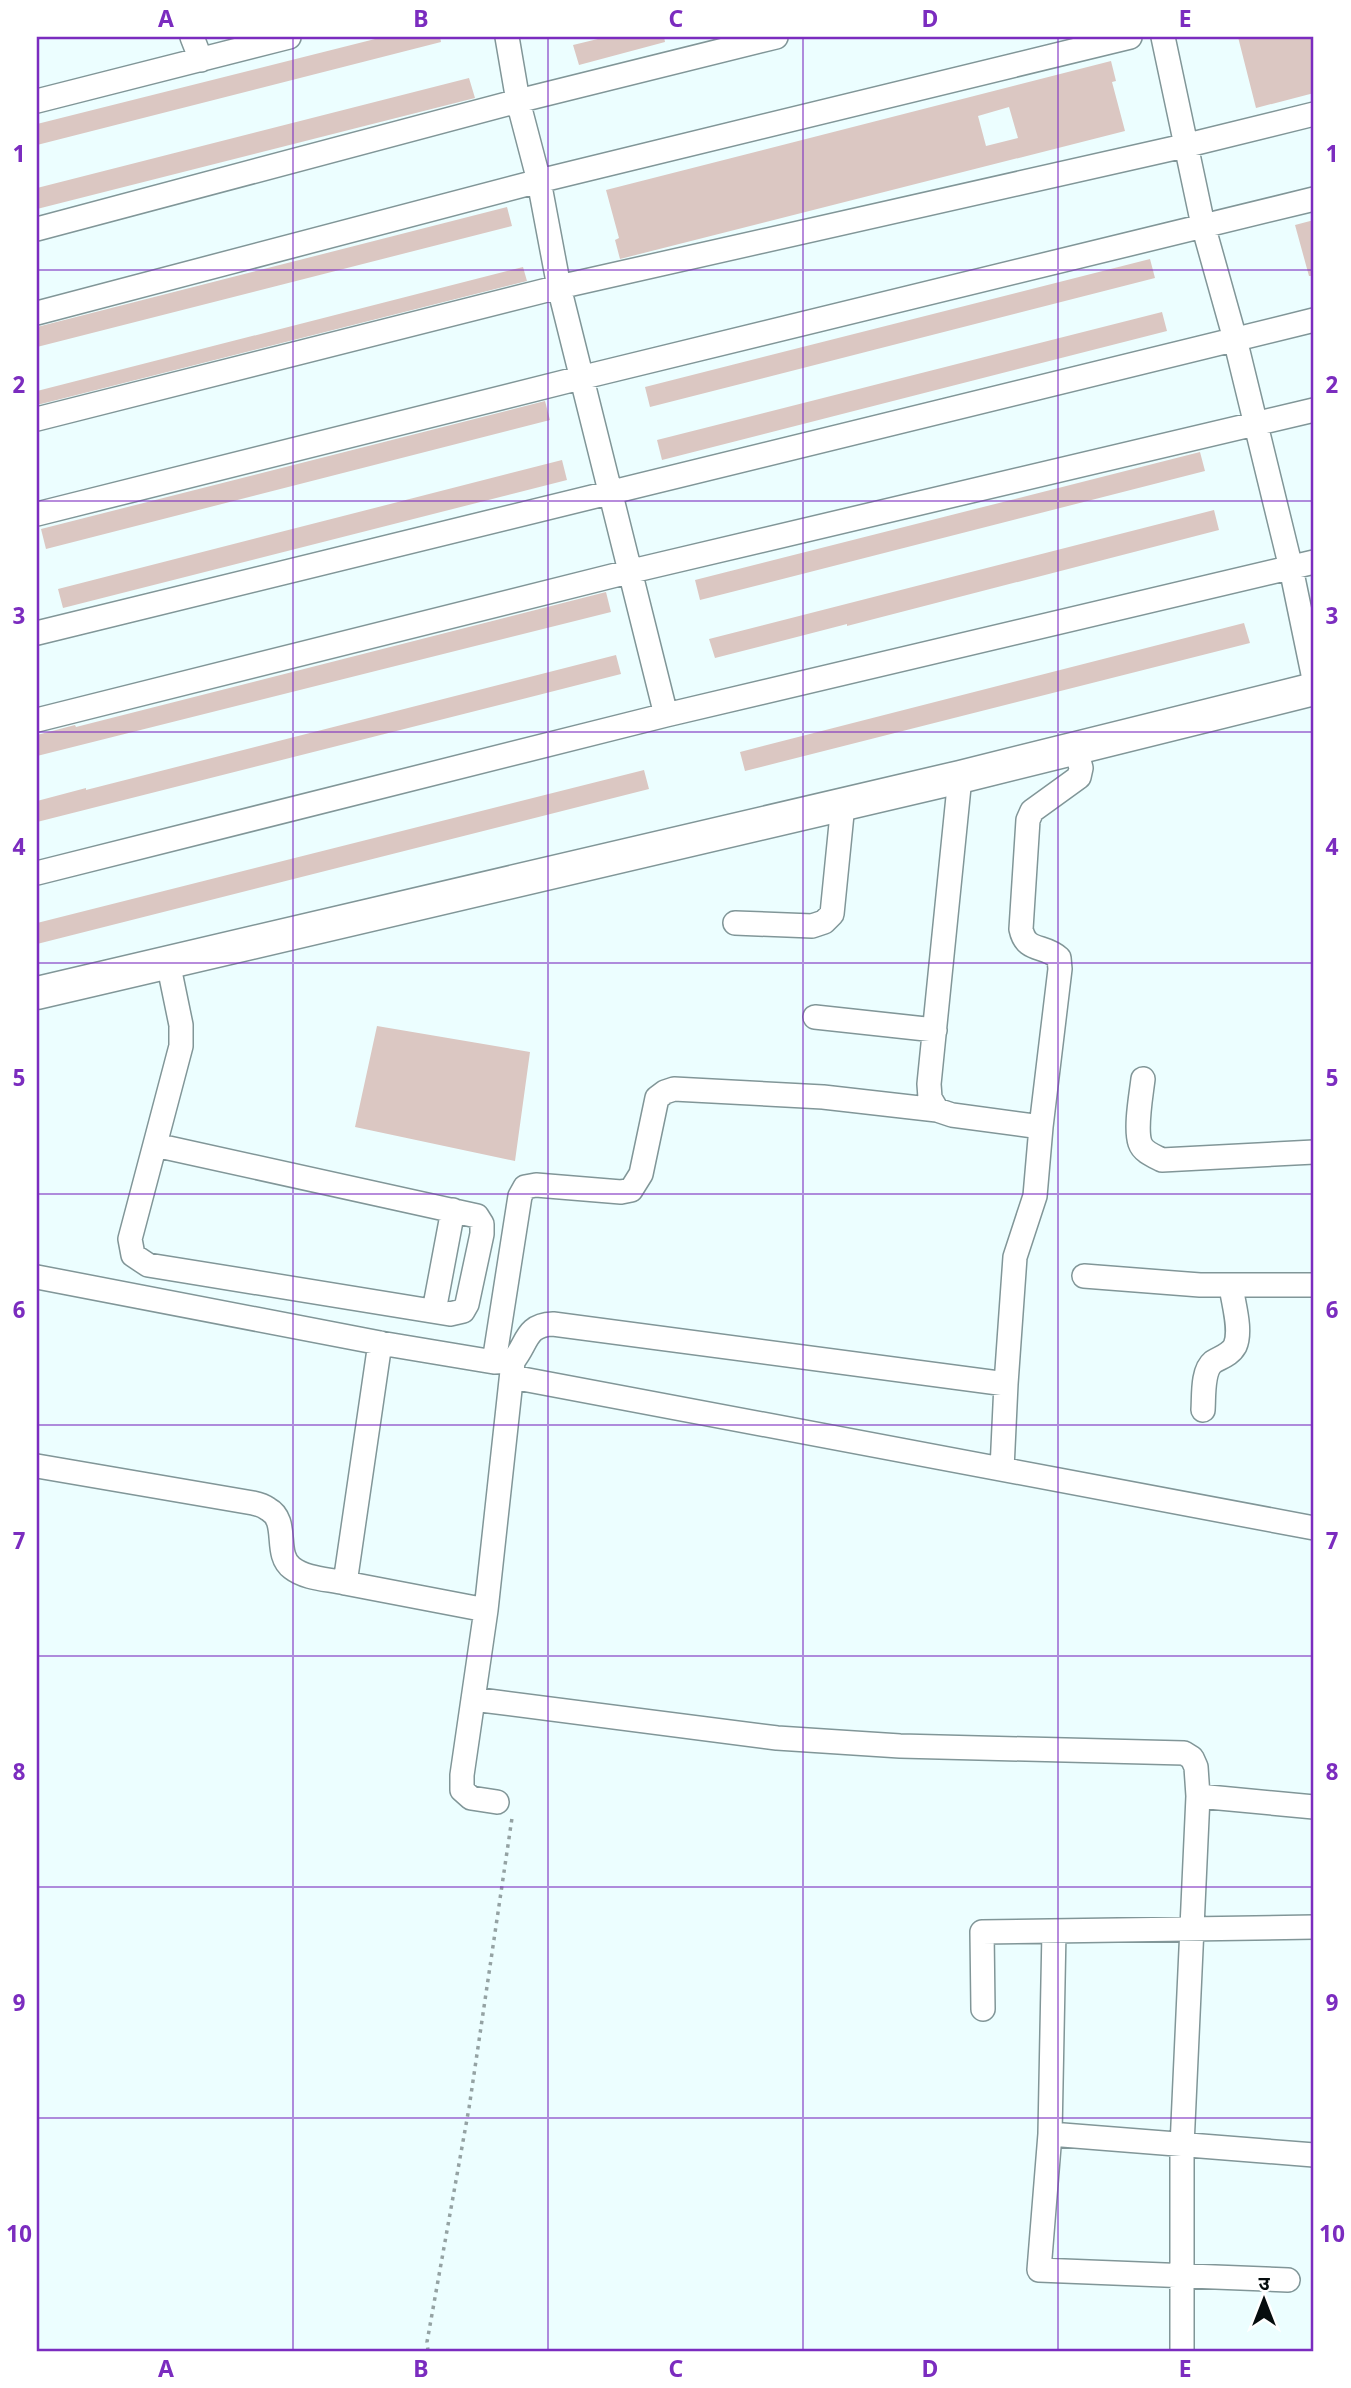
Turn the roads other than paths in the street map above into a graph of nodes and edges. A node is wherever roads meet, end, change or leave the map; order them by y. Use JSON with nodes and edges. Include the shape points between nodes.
{"nodes":[{"id":1,"x":192,"y":37,"type":"edge"},
{"id":2,"x":289,"y":37,"type":"edge"},
{"id":3,"x":507,"y":37,"type":"edge"},
{"id":4,"x":776,"y":37,"type":"edge"},
{"id":5,"x":1130,"y":37,"type":"edge"},
{"id":6,"x":1163,"y":37,"type":"edge"},
{"id":7,"x":201,"y":60,"type":"junction"},
{"id":8,"x":37,"y":101,"type":"edge"},
{"id":9,"x":518,"y":101,"type":"junction"},
{"id":10,"x":1314,"y":114,"type":"edge"},
{"id":11,"x":1184,"y":146,"type":"junction"},
{"id":12,"x":539,"y":181,"type":"junction"},
{"id":13,"x":1314,"y":199,"type":"edge"},
{"id":14,"x":1203,"y":225,"type":"junction"},
{"id":15,"x":37,"y":229,"type":"edge"},
{"id":16,"x":559,"y":287,"type":"junction"},
{"id":17,"x":37,"y":313,"type":"edge"},
{"id":18,"x":1314,"y":320,"type":"edge"},
{"id":19,"x":1235,"y":339,"type":"junction"},
{"id":20,"x":580,"y":378,"type":"junction"},
{"id":21,"x":1314,"y":410,"type":"edge"},
{"id":22,"x":37,"y":419,"type":"edge"},
{"id":23,"x":1256,"y":424,"type":"junction"},
{"id":24,"x":610,"y":491,"type":"junction"},
{"id":25,"x":37,"y":514,"type":"edge"},
{"id":26,"x":1314,"y":562,"type":"edge"},
{"id":27,"x":1291,"y":568,"type":"junction"},
{"id":28,"x":632,"y":571,"type":"junction"},
{"id":29,"x":37,"y":634,"type":"edge"},
{"id":30,"x":1314,"y":679,"type":"edge"},
{"id":31,"x":1314,"y":689,"type":"edge"},
{"id":32,"x":666,"y":715,"type":"junction"},
{"id":33,"x":37,"y":720,"type":"edge"},
{"id":34,"x":1076,"y":748,"type":"junction"},
{"id":35,"x":960,"y":777,"type":"junction"},
{"id":36,"x":843,"y":804,"type":"junction"},
{"id":37,"x":37,"y":873,"type":"edge"},
{"id":38,"x":735,"y":923,"type":"dead end"},
{"id":39,"x":169,"y":962,"type":"junction"},
{"id":40,"x":37,"y":993,"type":"edge"},
{"id":41,"x":815,"y":1017,"type":"dead end"},
{"id":42,"x":935,"y":1030,"type":"junction"},
{"id":43,"x":1143,"y":1079,"type":"dead end"},
{"id":44,"x":937,"y":1110,"type":"junction"},
{"id":45,"x":1041,"y":1127,"type":"junction"},
{"id":46,"x":155,"y":1145,"type":"junction"},
{"id":47,"x":1314,"y":1152,"type":"edge"},
{"id":48,"x":453,"y":1210,"type":"junction"},
{"id":49,"x":37,"y":1276,"type":"edge"},
{"id":50,"x":1084,"y":1276,"type":"dead end"},
{"id":51,"x":1314,"y":1285,"type":"edge"},
{"id":52,"x":1231,"y":1286,"type":"junction"},
{"id":53,"x":434,"y":1311,"type":"junction"},
{"id":54,"x":380,"y":1343,"type":"junction"},
{"id":55,"x":506,"y":1367,"type":"junction"},
{"id":56,"x":1006,"y":1384,"type":"junction"},
{"id":57,"x":1203,"y":1410,"type":"dead end"},
{"id":58,"x":37,"y":1466,"type":"edge"},
{"id":59,"x":1002,"y":1469,"type":"junction"},
{"id":60,"x":1314,"y":1528,"type":"edge"},
{"id":61,"x":345,"y":1583,"type":"junction"},
{"id":62,"x":486,"y":1610,"type":"junction"},
{"id":63,"x":473,"y":1699,"type":"junction"},
{"id":64,"x":1198,"y":1797,"type":"junction"},
{"id":65,"x":497,"y":1802,"type":"road end"},
{"id":66,"x":1314,"y":1807,"type":"edge"},
{"id":67,"x":1314,"y":1927,"type":"edge"},
{"id":68,"x":1192,"y":1930,"type":"junction"},
{"id":69,"x":1054,"y":1931,"type":"junction"},
{"id":70,"x":983,"y":2009,"type":"dead end"},
{"id":71,"x":1050,"y":2134,"type":"junction"},
{"id":72,"x":1182,"y":2146,"type":"junction"},
{"id":73,"x":1314,"y":2155,"type":"edge"},
{"id":74,"x":1182,"y":2277,"type":"junction"},
{"id":75,"x":1288,"y":2280,"type":"dead end"},
{"id":76,"x":1182,"y":2351,"type":"edge"}],
"edges":[{"from":1,"to":7,"type":"street"},
{"from":2,"to":7,"type":"street"},
{"from":3,"to":9,"type":"street"},
{"from":4,"to":9,"type":"street"},
{"from":5,"to":12,"type":"street"},
{"from":6,"to":11,"type":"street"},
{"from":7,"to":8,"type":"street"},
{"from":9,"to":12,"type":"street"},
{"from":9,"to":15,"type":"street"},
{"from":10,"to":11,"type":"street"},
{"from":11,"to":14,"type":"street"},
{"from":11,"to":16,"type":"street"},
{"from":12,"to":16,"type":"street"},
{"from":12,"to":17,"type":"street"},
{"from":13,"to":14,"type":"street"},
{"from":14,"to":19,"type":"street"},
{"from":14,"to":20,"type":"street"},
{"from":16,"to":20,"type":"street"},
{"from":16,"to":22,"type":"street"},
{"from":18,"to":19,"type":"street"},
{"from":19,"to":23,"type":"street"},
{"from":19,"to":24,"type":"street"},
{"from":20,"to":24,"type":"street"},
{"from":20,"to":25,"type":"street"},
{"from":21,"to":23,"type":"street"},
{"from":23,"to":27,"type":"street"},
{"from":23,"to":28,"type":"street"},
{"from":24,"to":28,"type":"street"},
{"from":24,"to":29,"type":"street"},
{"from":26,"to":27,"type":"street"},
{"from":27,"to":30,"type":"street"},
{"from":27,"to":32,"type":"street"},
{"from":28,"to":32,"type":"street"},
{"from":28,"to":33,"type":"street"},
{"from":31,"to":34,"type":"street"},
{"from":32,"to":37,"type":"street"},
{"from":34,"to":35,"type":"street"},
{"from":34,"to":45,"type":"street","via":[[1079,777],[1032,811],[1028,820],[1023,939],[1054,953],[1060,969]]},
{"from":35,"to":36,"type":"street"},
{"from":35,"to":42,"type":"street"},
{"from":36,"to":38,"type":"street","via":[[832,914],[812,926]]},
{"from":36,"to":39,"type":"street"},
{"from":39,"to":40,"type":"street"},
{"from":39,"to":46,"type":"street","via":[[181,1046]]},
{"from":41,"to":42,"type":"street"},
{"from":42,"to":44,"type":"street","via":[[929,1084]]},
{"from":43,"to":47,"type":"street","via":[[1140,1145],[1162,1160]]},
{"from":44,"to":45,"type":"street"},
{"from":44,"to":55,"type":"street","via":[[823,1097],[665,1092],[657,1098],[641,1174],[631,1190],[525,1187],[520,1196]]},
{"from":45,"to":56,"type":"street","via":[[1035,1196],[1015,1257]]},
{"from":46,"to":48,"type":"street"},
{"from":46,"to":53,"type":"street","via":[[130,1239],[133,1255],[148,1265]]},
{"from":48,"to":53,"type":"street"},
{"from":48,"to":53,"type":"street","via":[[477,1216],[482,1234],[463,1311]]},
{"from":49,"to":54,"type":"street"},
{"from":50,"to":52,"type":"street"},
{"from":51,"to":52,"type":"street"},
{"from":52,"to":57,"type":"street","via":[[1236,1344],[1210,1364]]},
{"from":54,"to":55,"type":"street"},
{"from":54,"to":61,"type":"street"},
{"from":55,"to":56,"type":"street","via":[[522,1350],[528,1334],[539,1325],[553,1324]]},
{"from":55,"to":59,"type":"street"},
{"from":55,"to":62,"type":"street"},
{"from":56,"to":59,"type":"street"},
{"from":58,"to":61,"type":"street","via":[[253,1503],[271,1510],[279,1524],[283,1558],[292,1568]]},
{"from":59,"to":60,"type":"street"},
{"from":61,"to":62,"type":"street"},
{"from":62,"to":63,"type":"street"},
{"from":63,"to":64,"type":"street","via":[[777,1738],[1184,1754],[1196,1767]]},
{"from":63,"to":65,"type":"street","via":[[462,1790],[471,1798]]},
{"from":64,"to":66,"type":"street"},
{"from":64,"to":68,"type":"street"},
{"from":67,"to":68,"type":"street"},
{"from":68,"to":69,"type":"street"},
{"from":68,"to":72,"type":"street"},
{"from":69,"to":70,"type":"street","via":[[982,1932]]},
{"from":69,"to":71,"type":"street"},
{"from":71,"to":72,"type":"street"},
{"from":71,"to":74,"type":"street","via":[[1039,2270]]},
{"from":72,"to":73,"type":"street"},
{"from":72,"to":74,"type":"street"},
{"from":74,"to":75,"type":"street"},
{"from":74,"to":76,"type":"street"}]}
